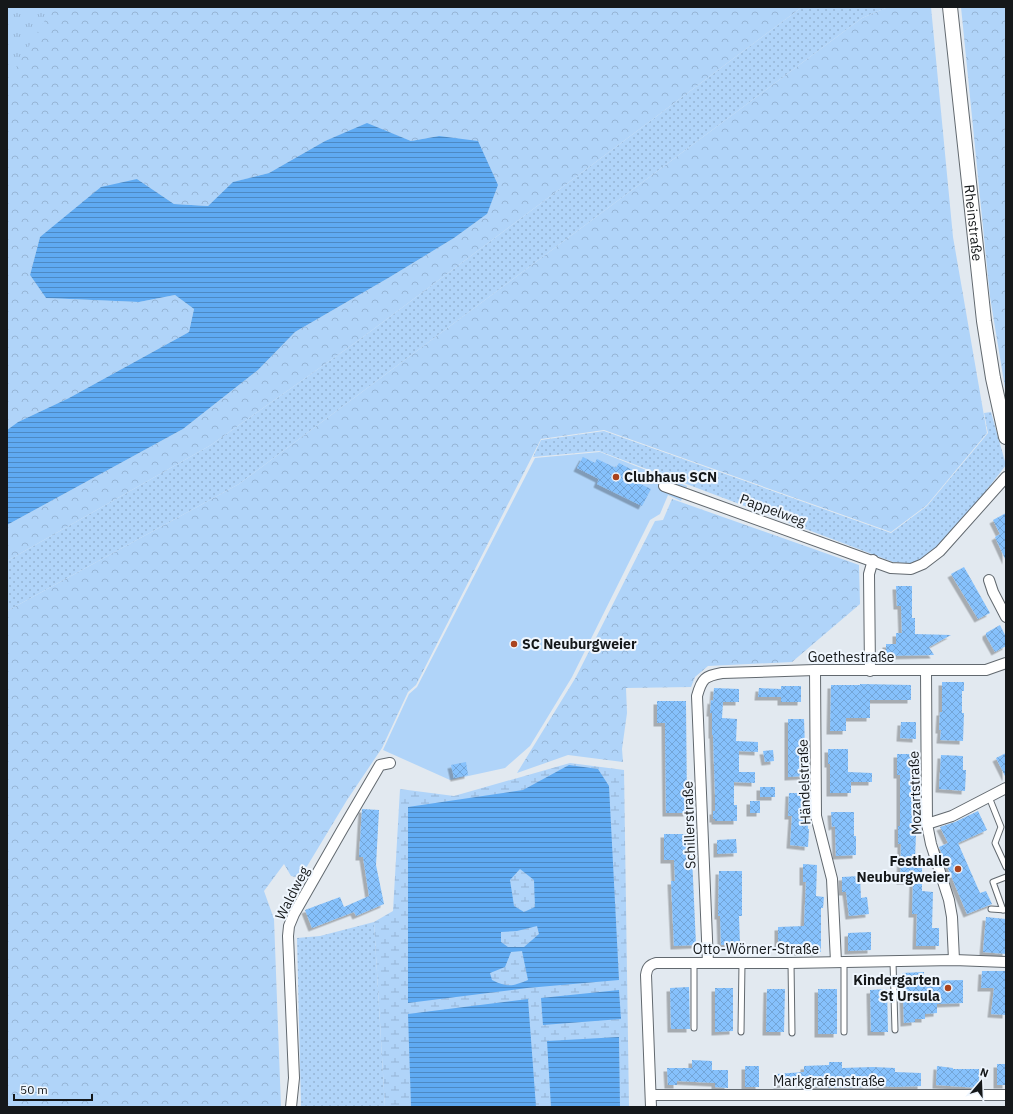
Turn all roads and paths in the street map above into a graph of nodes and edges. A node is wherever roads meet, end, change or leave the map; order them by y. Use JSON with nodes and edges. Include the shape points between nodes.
{"nodes":[{"id":1,"x":950,"y":7,"type":"edge"},
{"id":2,"x":1006,"y":437,"type":"edge"},
{"id":3,"x":1006,"y":477,"type":"edge"},
{"id":4,"x":664,"y":486,"type":"dead end"},
{"id":5,"x":873,"y":560,"type":"junction"},
{"id":6,"x":989,"y":580,"type":"dead end"},
{"id":7,"x":1006,"y":618,"type":"edge"},
{"id":8,"x":1006,"y":663,"type":"edge"},
{"id":9,"x":815,"y":670,"type":"junction"},
{"id":10,"x":870,"y":671,"type":"junction"},
{"id":11,"x":926,"y":671,"type":"junction"},
{"id":12,"x":700,"y":686,"type":"joint"},
{"id":13,"x":390,"y":763,"type":"dead end"},
{"id":14,"x":1006,"y":788,"type":"edge"},
{"id":15,"x":989,"y":797,"type":"junction"},
{"id":16,"x":927,"y":824,"type":"junction"},
{"id":17,"x":1006,"y":867,"type":"edge"},
{"id":18,"x":1006,"y":877,"type":"edge"},
{"id":19,"x":991,"y":909,"type":"dead end"},
{"id":20,"x":1004,"y":910,"type":"edge"},
{"id":21,"x":954,"y":960,"type":"junction"},
{"id":22,"x":840,"y":962,"type":"junction"},
{"id":23,"x":894,"y":962,"type":"junction"},
{"id":24,"x":1006,"y":962,"type":"edge"},
{"id":25,"x":694,"y":963,"type":"junction"},
{"id":26,"x":708,"y":963,"type":"junction"},
{"id":27,"x":791,"y":963,"type":"junction"},
{"id":28,"x":742,"y":964,"type":"junction"},
{"id":29,"x":694,"y":1028,"type":"dead end"},
{"id":30,"x":895,"y":1030,"type":"dead end"},
{"id":31,"x":741,"y":1032,"type":"dead end"},
{"id":32,"x":844,"y":1032,"type":"dead end"},
{"id":33,"x":792,"y":1033,"type":"dead end"},
{"id":34,"x":651,"y":1095,"type":"junction"},
{"id":35,"x":1006,"y":1095,"type":"edge"},
{"id":36,"x":291,"y":1107,"type":"edge"},
{"id":37,"x":651,"y":1107,"type":"edge"}],
"edges":[{"from":1,"to":2,"type":"main road","name":"Rheinstraße","via":[[984,321]]},
{"from":3,"to":5,"type":"street","name":"Pappelweg","via":[[940,551],[923,564],[910,569],[891,568]]},
{"from":4,"to":5,"type":"street","name":"Pappelweg"},
{"from":5,"to":10,"type":"street","via":[[869,574]]},
{"from":6,"to":7,"type":"street"},
{"from":8,"to":11,"type":"street","name":"Goethestraße","via":[[986,670]]},
{"from":9,"to":10,"type":"street","name":"Goethestraße"},
{"from":9,"to":12,"type":"street","name":"Goethestraße","via":[[722,673],[709,675]]},
{"from":9,"to":22,"type":"street","name":"Händelstraße","via":[[816,816],[832,879]]},
{"from":10,"to":11,"type":"street","name":"Goethestraße"},
{"from":11,"to":16,"type":"street","name":"Mozartstraße"},
{"from":12,"to":26,"type":"street","name":"Schillerstraße","via":[[697,696]]},
{"from":13,"to":36,"type":"street","name":"Waldweg","via":[[380,765],[289,926],[294,1078]]},
{"from":14,"to":15,"type":"street"},
{"from":15,"to":16,"type":"street","via":[[952,816]]},
{"from":15,"to":17,"type":"lane","via":[[1001,827],[995,843]]},
{"from":16,"to":21,"type":"street","name":"Mozartstraße","via":[[949,900]]},
{"from":18,"to":20,"type":"lane","via":[[993,882]]},
{"from":19,"to":20,"type":"lane"},
{"from":21,"to":23,"type":"street","name":"Otto-Wörner-Straße"},
{"from":21,"to":24,"type":"street","name":"Otto-Wörner-Straße"},
{"from":22,"to":23,"type":"street","name":"Otto-Wörner-Straße"},
{"from":22,"to":27,"type":"street","name":"Otto-Wörner-Straße"},
{"from":22,"to":32,"type":"lane"},
{"from":23,"to":30,"type":"lane"},
{"from":25,"to":26,"type":"street","name":"Otto-Wörner-Straße"},
{"from":25,"to":29,"type":"lane"},
{"from":25,"to":34,"type":"street","name":"Otto-Wörner-Straße","via":[[656,963],[647,969]]},
{"from":26,"to":28,"type":"street","name":"Otto-Wörner-Straße"},
{"from":27,"to":28,"type":"street","name":"Otto-Wörner-Straße"},
{"from":27,"to":33,"type":"lane"},
{"from":28,"to":31,"type":"lane"},
{"from":34,"to":35,"type":"street","name":"Markgrafenstraße"},
{"from":34,"to":37,"type":"street","name":"Otto-Wörner-Straße"}]}
